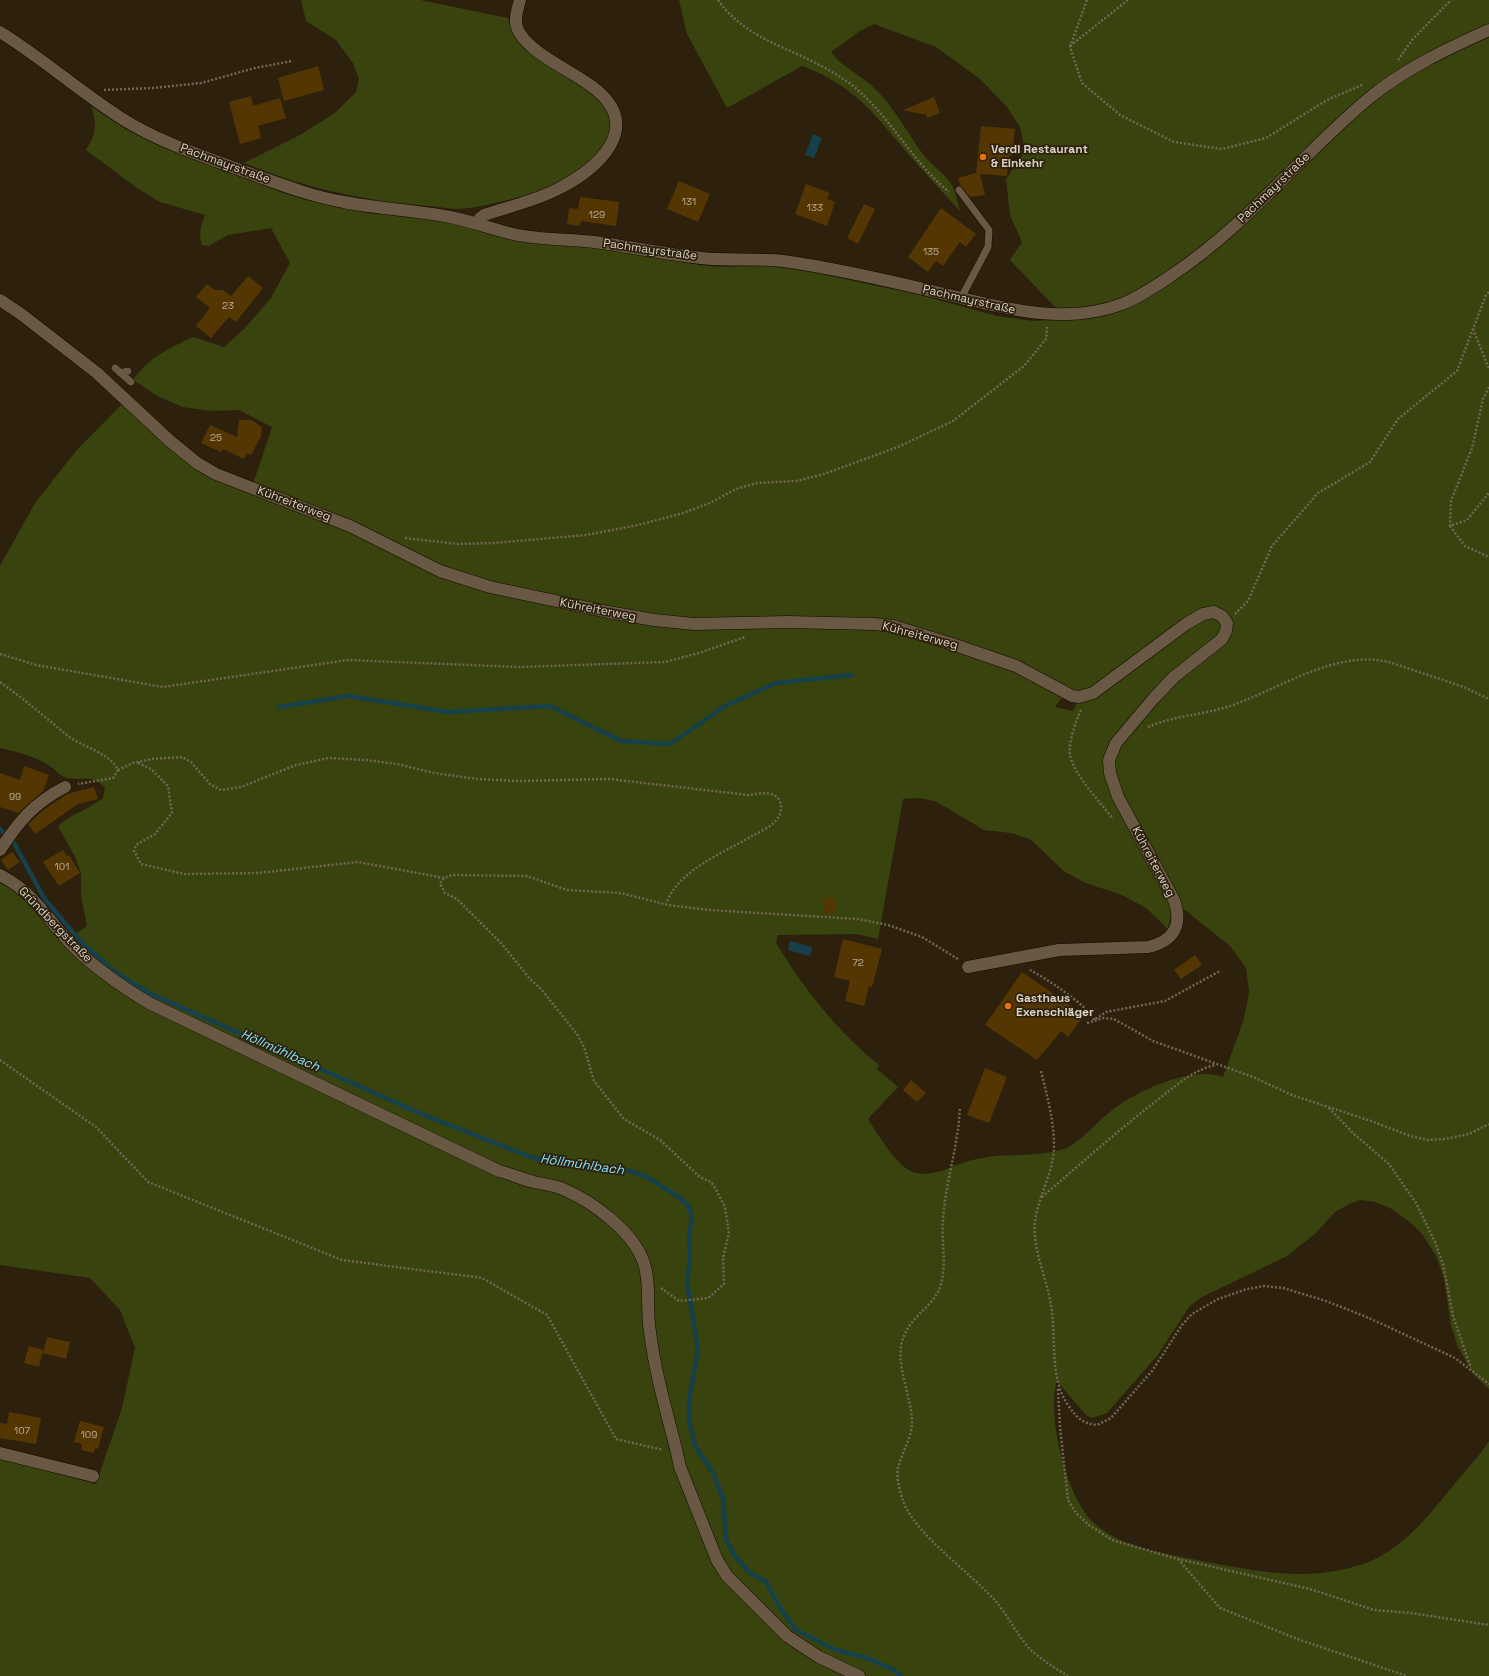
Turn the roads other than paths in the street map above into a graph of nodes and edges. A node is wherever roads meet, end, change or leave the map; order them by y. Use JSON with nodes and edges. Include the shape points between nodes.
{"nodes":[{"id":1,"x":520,"y":0,"type":"edge"},
{"id":2,"x":1489,"y":30,"type":"edge"},
{"id":3,"x":0,"y":32,"type":"edge"},
{"id":4,"x":956,"y":193,"type":"road end"},
{"id":5,"x":480,"y":223,"type":"junction"},
{"id":6,"x":961,"y":298,"type":"junction"},
{"id":7,"x":0,"y":300,"type":"edge"},
{"id":8,"x":128,"y":371,"type":"dead end"},
{"id":9,"x":131,"y":382,"type":"dead end"},
{"id":10,"x":65,"y":787,"type":"road end"},
{"id":11,"x":6,"y":841,"type":"edge"},
{"id":12,"x":0,"y":875,"type":"edge"},
{"id":13,"x":968,"y":966,"type":"road end"},
{"id":14,"x":0,"y":1453,"type":"edge"},
{"id":15,"x":93,"y":1476,"type":"dead end"},
{"id":16,"x":859,"y":1676,"type":"edge"}],
"edges":[{"from":1,"to":5,"type":"street","via":[[516,21],[519,32],[535,50],[596,90],[614,111],[617,122],[616,135],[608,150],[578,178],[555,190],[484,215],[480,218]]},
{"from":2,"to":6,"type":"street","name":"Pachmayrstraße","via":[[1410,69],[1376,93],[1210,248],[1149,290],[1124,303],[1097,312],[1047,313],[1003,309]]},
{"from":3,"to":5,"type":"street","name":"Pachmayrstraße","via":[[122,119],[177,147],[304,192],[341,202],[425,212]]},
{"from":4,"to":6,"type":"lane","via":[[989,230],[988,247]]},
{"from":5,"to":6,"type":"street","name":"Pachmayrstraße","via":[[511,234],[594,242],[705,259],[787,262]]},
{"from":7,"to":13,"type":"street","name":"Kühreiterweg","via":[[96,374],[197,463],[216,474],[350,526],[430,567],[475,582],[572,605],[654,620],[694,624],[796,622],[893,626],[1002,661],[1035,675],[1066,694],[1079,697],[1092,693],[1203,614],[1214,612],[1222,616],[1226,622],[1226,631],[1222,639],[1174,677],[1154,698],[1116,743],[1109,760],[1110,773],[1118,797],[1174,900],[1178,916],[1172,935],[1148,948],[1059,950]]},
{"from":8,"to":9,"type":"lane","via":[[118,370]]},
{"from":10,"to":11,"type":"street","via":[[43,799],[29,811]]},
{"from":12,"to":16,"type":"street","name":"Gründbergstraße","via":[[33,898],[57,929],[83,956],[148,1003],[499,1171],[562,1189],[595,1206],[622,1230],[635,1245],[644,1262],[648,1279],[648,1316],[653,1353],[680,1467],[717,1560],[727,1576],[787,1636],[813,1653]]},
{"from":14,"to":15,"type":"street"}]}
